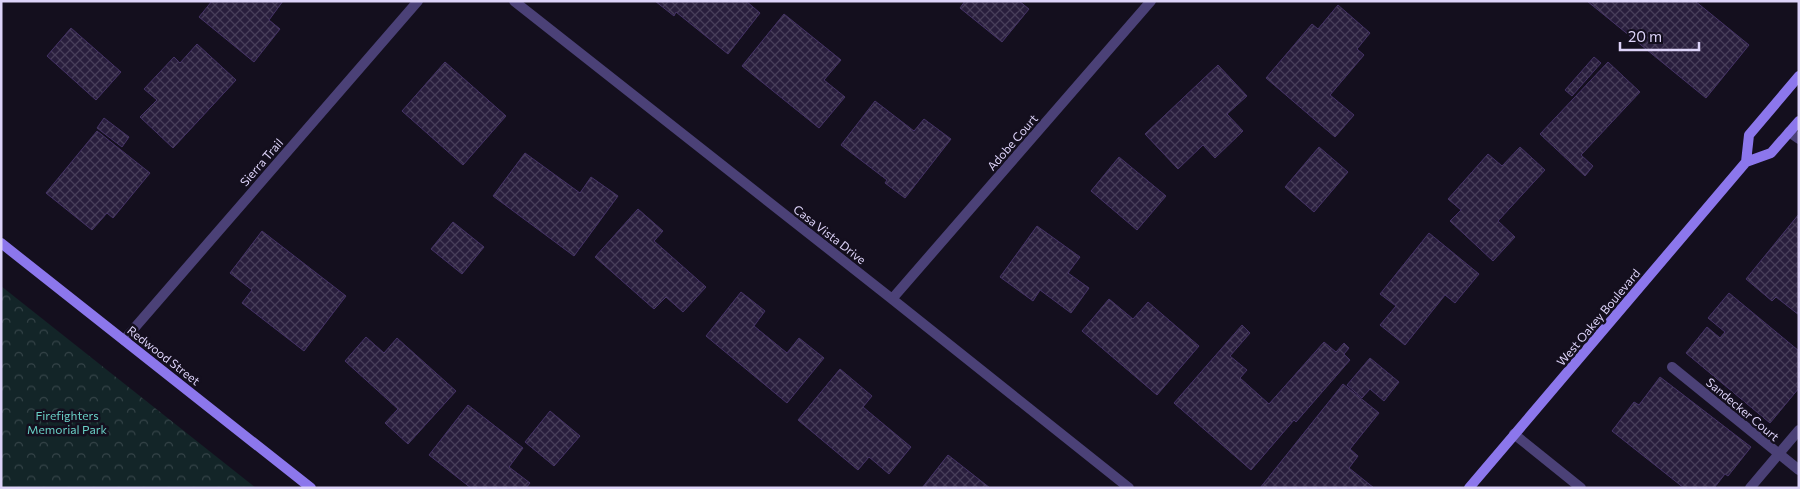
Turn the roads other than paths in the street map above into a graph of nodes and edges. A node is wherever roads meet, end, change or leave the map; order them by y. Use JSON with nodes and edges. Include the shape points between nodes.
{"nodes":[{"id":1,"x":418,"y":1,"type":"edge"},
{"id":2,"x":514,"y":1,"type":"edge"},
{"id":3,"x":1150,"y":1,"type":"edge"},
{"id":4,"x":1799,"y":76,"type":"edge"},
{"id":5,"x":1799,"y":121,"type":"edge"},
{"id":6,"x":1789,"y":132,"type":"junction"},
{"id":7,"x":1799,"y":139,"type":"edge"},
{"id":8,"x":1746,"y":162,"type":"junction"},
{"id":9,"x":1,"y":243,"type":"edge"},
{"id":10,"x":892,"y":299,"type":"junction"},
{"id":11,"x":124,"y":340,"type":"junction"},
{"id":12,"x":1672,"y":367,"type":"dead end"},
{"id":13,"x":1799,"y":430,"type":"edge"},
{"id":14,"x":1514,"y":434,"type":"junction"},
{"id":15,"x":1778,"y":454,"type":"junction"},
{"id":16,"x":1799,"y":470,"type":"edge"},
{"id":17,"x":311,"y":488,"type":"edge"},
{"id":18,"x":1129,"y":488,"type":"edge"},
{"id":19,"x":1468,"y":488,"type":"edge"},
{"id":20,"x":1581,"y":488,"type":"edge"},
{"id":21,"x":1750,"y":488,"type":"edge"}],
"edges":[{"from":1,"to":11,"type":"street","name":"Sierra Trail"},
{"from":2,"to":10,"type":"street","name":"Casa Vista Drive"},
{"from":3,"to":10,"type":"street","name":"Adobe Court"},
{"from":4,"to":8,"type":"main road","via":[[1749,135]]},
{"from":5,"to":6,"type":"main road"},
{"from":6,"to":7,"type":"street"},
{"from":6,"to":8,"type":"main road","via":[[1772,153]]},
{"from":8,"to":14,"type":"main road","name":"West Oakey Boulevard"},
{"from":9,"to":11,"type":"main road","name":"Redwood Street"},
{"from":10,"to":18,"type":"street","name":"Casa Vista Drive"},
{"from":11,"to":17,"type":"main road","name":"Redwood Street"},
{"from":12,"to":15,"type":"street","name":"Sandecker Court"},
{"from":13,"to":15,"type":"street"},
{"from":14,"to":19,"type":"main road","name":"West Oakey Boulevard"},
{"from":14,"to":20,"type":"street"},
{"from":15,"to":16,"type":"street","name":"Sandecker Court"},
{"from":15,"to":21,"type":"street"}]}
